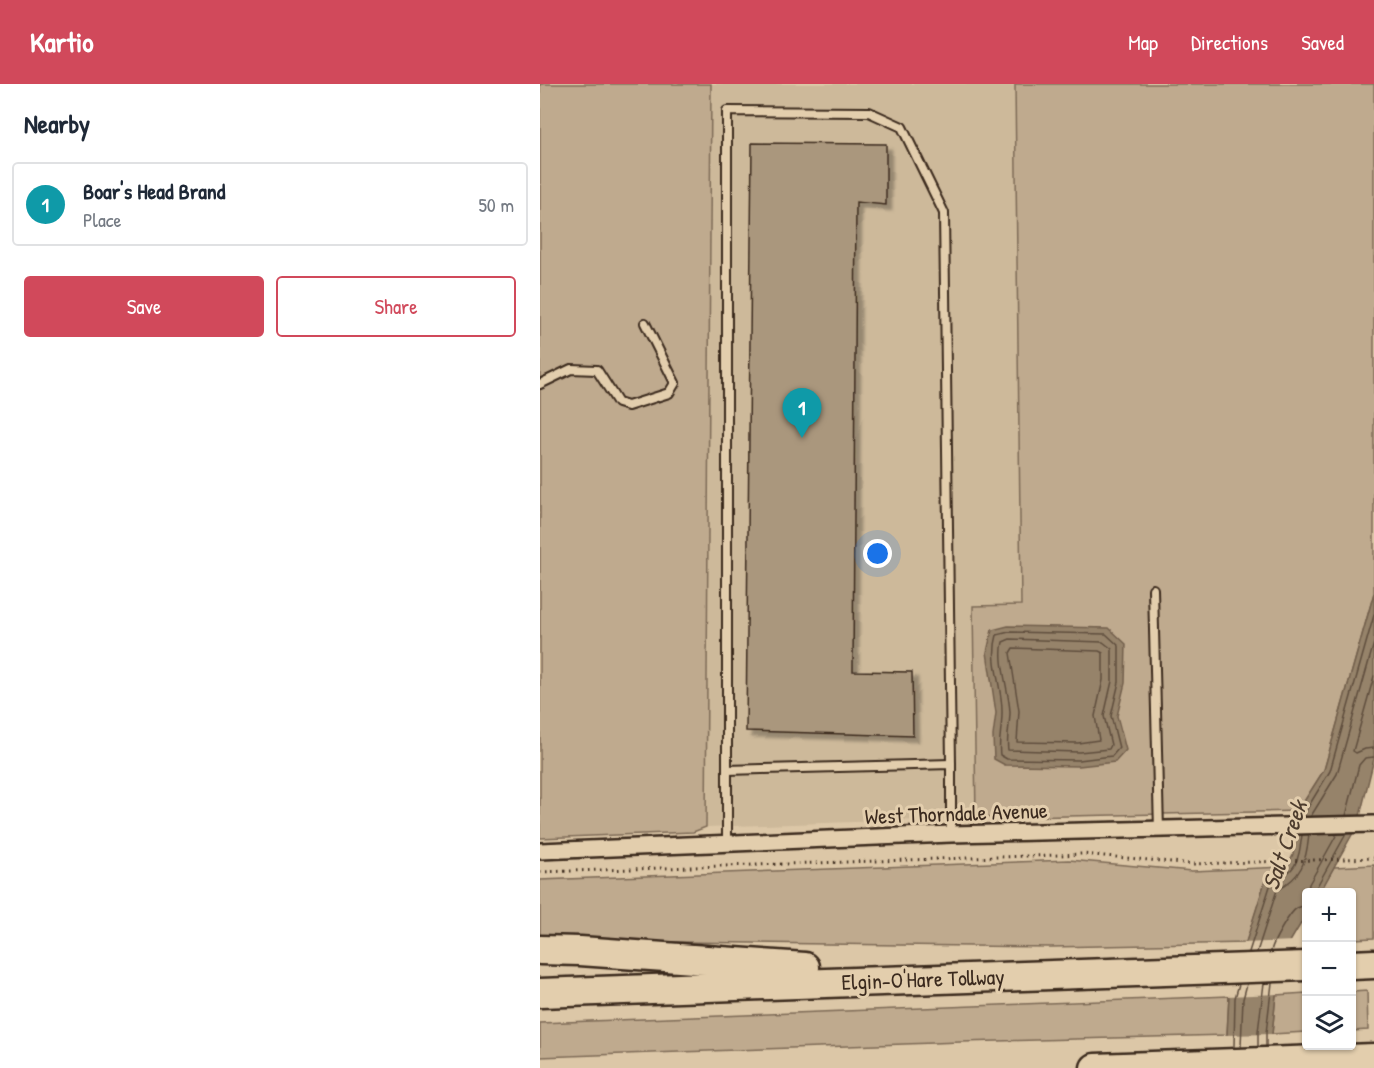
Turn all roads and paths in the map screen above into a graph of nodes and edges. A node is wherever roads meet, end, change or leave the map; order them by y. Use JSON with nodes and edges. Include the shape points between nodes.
{"nodes":[{"id":1,"x":645,"y":323,"type":"dead end"},
{"id":2,"x":540,"y":384,"type":"edge"},
{"id":3,"x":1153,"y":589,"type":"dead end"},
{"id":4,"x":951,"y":764,"type":"junction"},
{"id":5,"x":727,"y":770,"type":"junction"},
{"id":6,"x":1374,"y":824,"type":"edge"},
{"id":7,"x":1159,"y":831,"type":"junction"},
{"id":8,"x":951,"y":834,"type":"junction"},
{"id":9,"x":727,"y":843,"type":"junction"},
{"id":10,"x":540,"y":851,"type":"edge"},
{"id":11,"x":1374,"y":858,"type":"edge"},
{"id":12,"x":540,"y":872,"type":"edge"},
{"id":13,"x":540,"y":950,"type":"edge"},
{"id":14,"x":1374,"y":964,"type":"edge"},
{"id":15,"x":1356,"y":965,"type":"edge"},
{"id":16,"x":1302,"y":966,"type":"edge"},
{"id":17,"x":957,"y":978,"type":"junction"},
{"id":18,"x":540,"y":993,"type":"edge"},
{"id":19,"x":1374,"y":1058,"type":"edge"},
{"id":20,"x":1095,"y":1068,"type":"edge"}],
"edges":[{"from":1,"to":2,"type":"lane","via":[[675,383],[669,393],[628,406],[618,403],[597,370],[571,369]]},
{"from":3,"to":7,"type":"lane"},
{"from":4,"to":5,"type":"lane"},
{"from":4,"to":5,"type":"lane","via":[[944,213],[902,127],[869,112],[727,111]]},
{"from":4,"to":8,"type":"lane"},
{"from":5,"to":9,"type":"lane"},
{"from":6,"to":7,"type":"street","name":"West Thorndale Avenue"},
{"from":7,"to":8,"type":"street","name":"West Thorndale Avenue"},
{"from":8,"to":9,"type":"street","name":"West Thorndale Avenue"},
{"from":9,"to":10,"type":"street","name":"West Thorndale Avenue"},
{"from":11,"to":12,"type":"path","via":[[1194,864],[1082,854]]},
{"from":13,"to":17,"type":"highway"},
{"from":14,"to":15,"type":"highway"},
{"from":16,"to":17,"type":"highway","name":"Elgin-O'Hare Tollway"},
{"from":17,"to":18,"type":"highway","name":"Elgin-O'Hare Tollway"},
{"from":19,"to":20,"type":"highway"}]}
